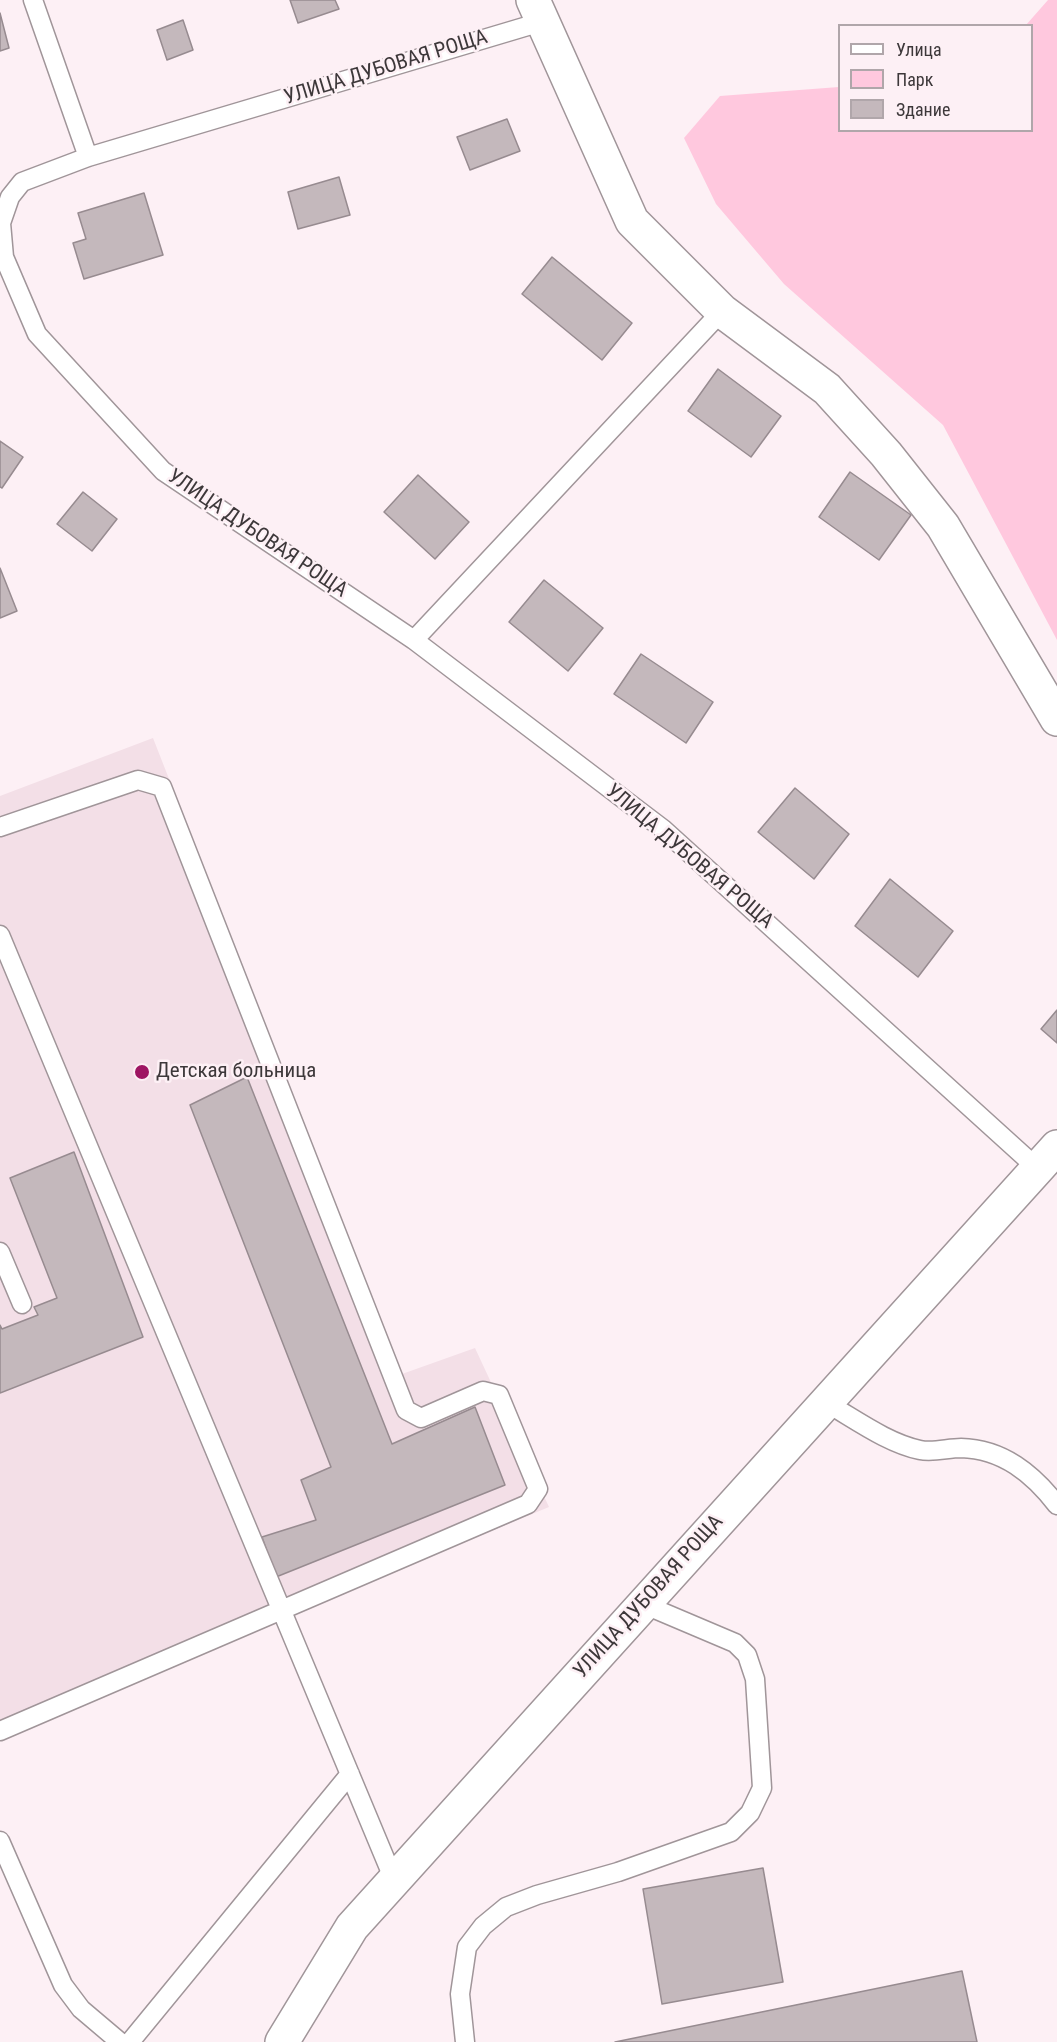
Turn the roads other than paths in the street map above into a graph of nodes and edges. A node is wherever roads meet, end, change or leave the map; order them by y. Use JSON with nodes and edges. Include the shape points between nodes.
{"nodes":[{"id":1,"x":33,"y":0,"type":"edge"},
{"id":2,"x":537,"y":11,"type":"edge"},
{"id":3,"x":88,"y":157,"type":"junction"},
{"id":4,"x":5,"y":198,"type":"edge"},
{"id":5,"x":722,"y":311,"type":"junction"},
{"id":6,"x":414,"y":640,"type":"junction"},
{"id":7,"x":1057,"y":719,"type":"edge"},
{"id":8,"x":0,"y":827,"type":"edge"},
{"id":9,"x":0,"y":934,"type":"edge"},
{"id":10,"x":1047,"y":1157,"type":"edge"},
{"id":11,"x":0,"y":1252,"type":"edge"},
{"id":12,"x":22,"y":1304,"type":"dead end"},
{"id":13,"x":825,"y":1402,"type":"junction"},
{"id":14,"x":1057,"y":1505,"type":"edge"},
{"id":15,"x":643,"y":1604,"type":"junction"},
{"id":16,"x":280,"y":1611,"type":"junction"},
{"id":17,"x":0,"y":1731,"type":"edge"},
{"id":18,"x":350,"y":1774,"type":"junction"},
{"id":19,"x":0,"y":1841,"type":"edge"},
{"id":20,"x":394,"y":1880,"type":"junction"},
{"id":21,"x":120,"y":2042,"type":"edge"},
{"id":22,"x":130,"y":2042,"type":"edge"},
{"id":23,"x":282,"y":2042,"type":"edge"},
{"id":24,"x":465,"y":2042,"type":"edge"}],
"edges":[{"from":1,"to":3,"type":"lane"},
{"from":2,"to":3,"type":"lane","name":"УЛИЦА ДУБОВАЯ РОЩА"},
{"from":2,"to":5,"type":"street","name":"УЛИЦА ДУБОВАЯ РОЩА","via":[[632,221]]},
{"from":3,"to":4,"type":"lane","name":"УЛИЦА ДУБОВАЯ РОЩА","via":[[22,182]]},
{"from":4,"to":6,"type":"lane","name":"УЛИЦА ДУБОВАЯ РОЩА","via":[[1,223],[3,257],[37,334],[163,471]]},
{"from":5,"to":6,"type":"lane"},
{"from":5,"to":7,"type":"street","name":"УЛИЦА ДУБОВАЯ РОЩА","via":[[827,389],[886,454],[943,526]]},
{"from":6,"to":10,"type":"lane","name":"УЛИЦА ДУБОВАЯ РОЩА","via":[[663,829]]},
{"from":8,"to":16,"type":"lane","via":[[138,780],[162,787],[406,1410],[421,1418],[483,1391],[499,1395],[538,1489],[528,1504]]},
{"from":9,"to":16,"type":"lane"},
{"from":10,"to":13,"type":"street","name":"УЛИЦА ДУБОВАЯ РОЩА"},
{"from":11,"to":12,"type":"lane"},
{"from":13,"to":14,"type":"lane","via":[[901,1444],[922,1451],[963,1448],[1000,1455],[1036,1479]]},
{"from":13,"to":15,"type":"street","name":"УЛИЦА ДУБОВАЯ РОЩА"},
{"from":15,"to":20,"type":"street","name":"УЛИЦА ДУБОВАЯ РОЩА"},
{"from":15,"to":24,"type":"lane","via":[[735,1643],[747,1655],[755,1679],[762,1788],[750,1813],[731,1832],[618,1872],[537,1895],[507,1907],[483,1926],[467,1947],[460,1994]]},
{"from":16,"to":17,"type":"lane"},
{"from":16,"to":18,"type":"lane"},
{"from":18,"to":20,"type":"lane"},
{"from":18,"to":22,"type":"lane"},
{"from":19,"to":21,"type":"lane","via":[[63,1985],[81,2009]]},
{"from":20,"to":23,"type":"street","name":"УЛИЦА ДУБОВАЯ РОЩА","via":[[351,1927]]}]}
